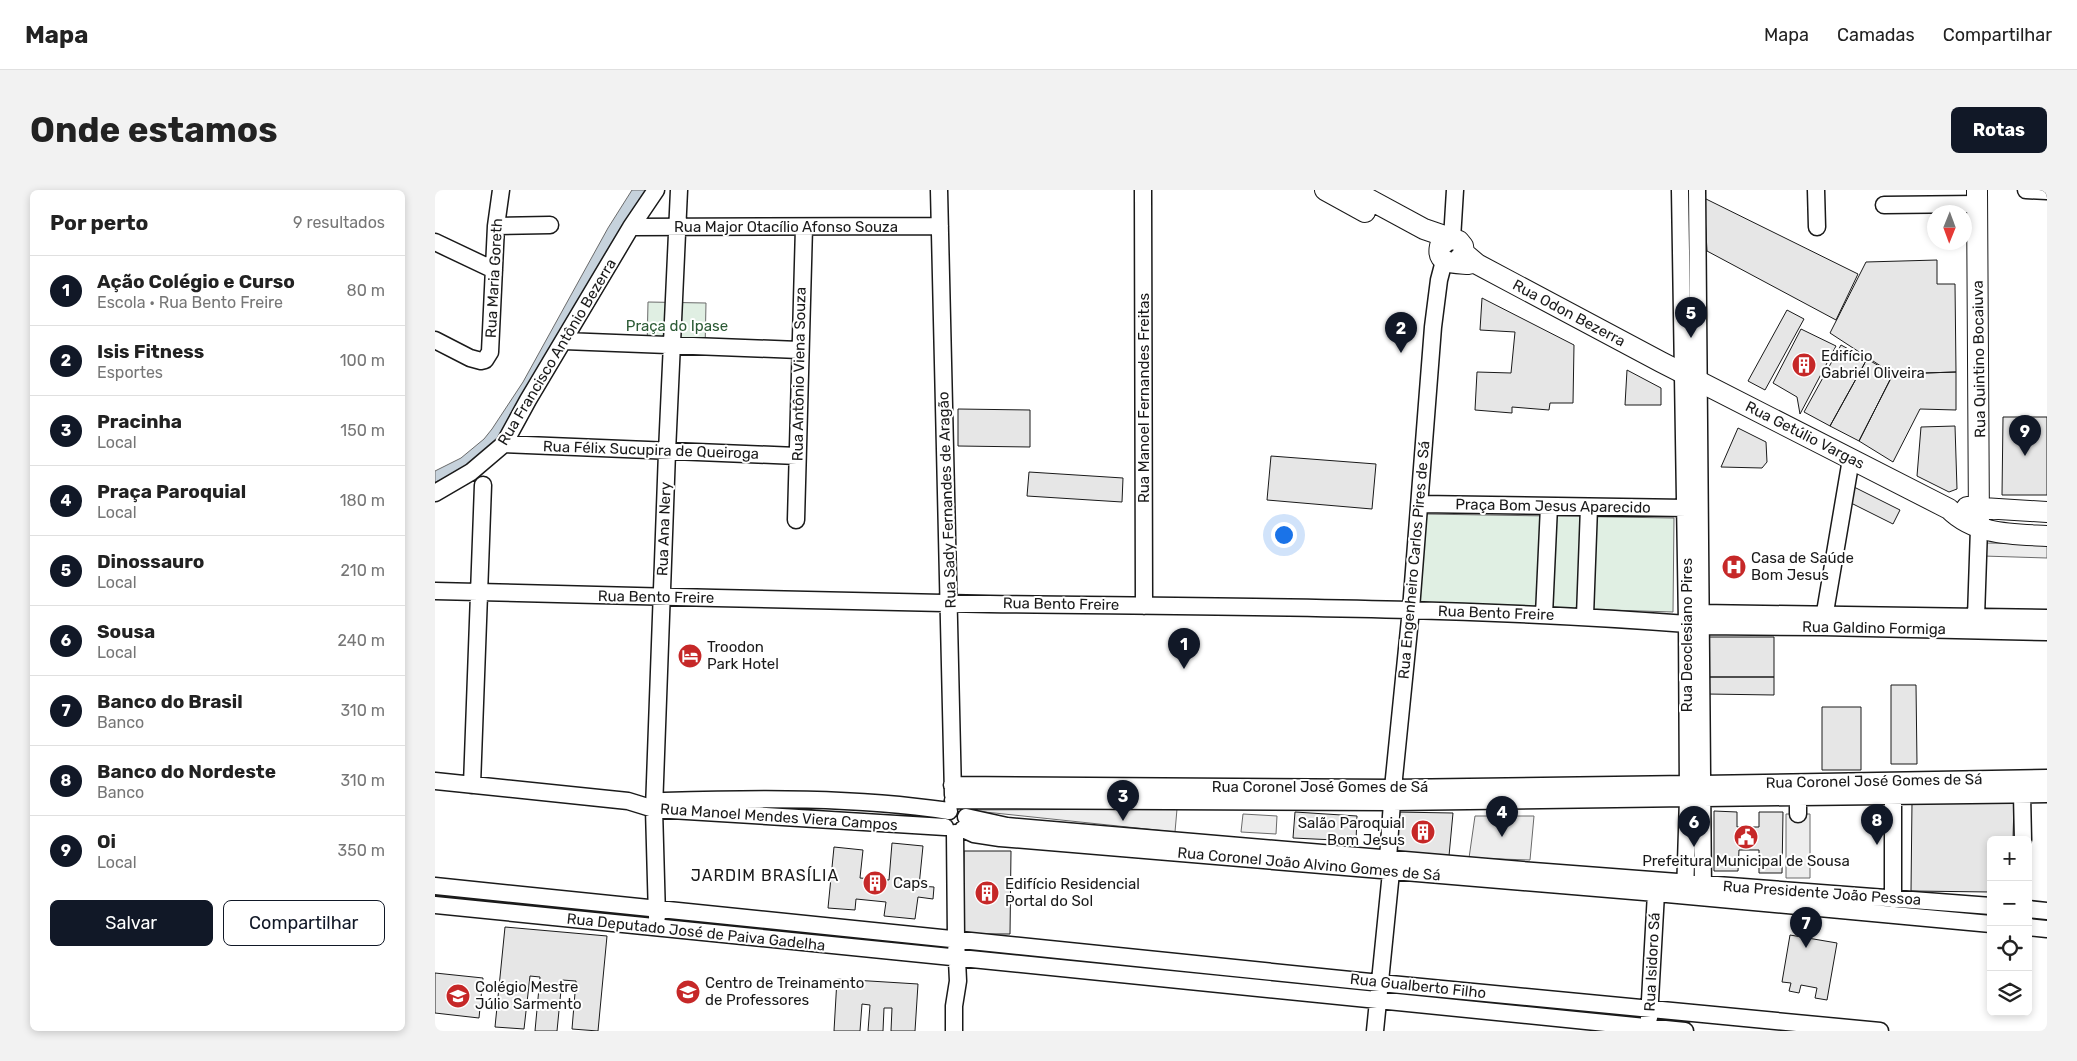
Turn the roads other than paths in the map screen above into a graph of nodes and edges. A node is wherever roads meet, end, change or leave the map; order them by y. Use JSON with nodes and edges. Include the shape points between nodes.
{"nodes":[{"id":1,"x":501,"y":190,"type":"edge"},
{"id":2,"x":656,"y":190,"type":"edge"},
{"id":3,"x":679,"y":190,"type":"edge"},
{"id":4,"x":939,"y":190,"type":"edge"},
{"id":5,"x":1143,"y":190,"type":"edge"},
{"id":6,"x":1325,"y":190,"type":"edge"},
{"id":7,"x":1352,"y":190,"type":"edge"},
{"id":8,"x":1455,"y":190,"type":"edge"},
{"id":9,"x":1681,"y":190,"type":"edge"},
{"id":10,"x":1697,"y":190,"type":"edge"},
{"id":11,"x":1816,"y":190,"type":"edge"},
{"id":12,"x":2026,"y":190,"type":"edge"},
{"id":13,"x":2047,"y":191,"type":"edge"},
{"id":14,"x":1977,"y":197,"type":"edge"},
{"id":15,"x":1884,"y":205,"type":"dead end"},
{"id":16,"x":550,"y":225,"type":"dead end"},
{"id":17,"x":495,"y":226,"type":"junction"},
{"id":18,"x":940,"y":226,"type":"junction"},
{"id":19,"x":804,"y":227,"type":"junction"},
{"id":20,"x":1817,"y":227,"type":"dead end"},
{"id":21,"x":631,"y":228,"type":"junction"},
{"id":22,"x":678,"y":228,"type":"junction"},
{"id":23,"x":435,"y":242,"type":"edge"},
{"id":24,"x":1454,"y":253,"type":"junction"},
{"id":25,"x":1681,"y":259,"type":"junction"},
{"id":26,"x":1698,"y":259,"type":"junction"},
{"id":27,"x":494,"y":270,"type":"junction"},
{"id":28,"x":435,"y":340,"type":"edge"},
{"id":29,"x":564,"y":342,"type":"junction"},
{"id":30,"x":673,"y":345,"type":"junction"},
{"id":31,"x":799,"y":350,"type":"junction"},
{"id":32,"x":1661,"y":362,"type":"joint"},
{"id":33,"x":1691,"y":377,"type":"junction"},
{"id":34,"x":505,"y":444,"type":"junction"},
{"id":35,"x":667,"y":452,"type":"junction"},
{"id":36,"x":797,"y":456,"type":"junction"},
{"id":37,"x":1851,"y":459,"type":"junction"},
{"id":38,"x":483,"y":485,"type":"dead end"},
{"id":39,"x":435,"y":492,"type":"edge"},
{"id":40,"x":1420,"y":504,"type":"junction"},
{"id":41,"x":1549,"y":506,"type":"junction"},
{"id":42,"x":1589,"y":507,"type":"junction"},
{"id":43,"x":1686,"y":508,"type":"junction"},
{"id":44,"x":2047,"y":512,"type":"edge"},
{"id":45,"x":1980,"y":518,"type":"junction"},
{"id":46,"x":796,"y":520,"type":"dead end"},
{"id":47,"x":2047,"y":536,"type":"edge"},
{"id":48,"x":435,"y":591,"type":"edge"},
{"id":49,"x":479,"y":592,"type":"junction"},
{"id":50,"x":661,"y":598,"type":"junction"},
{"id":51,"x":949,"y":603,"type":"junction"},
{"id":52,"x":1144,"y":606,"type":"junction"},
{"id":53,"x":1411,"y":610,"type":"junction"},
{"id":54,"x":1544,"y":615,"type":"junction"},
{"id":55,"x":1585,"y":616,"type":"junction"},
{"id":56,"x":1977,"y":617,"type":"junction"},
{"id":57,"x":2047,"y":618,"type":"edge"},
{"id":58,"x":1696,"y":621,"type":"junction"},
{"id":59,"x":1823,"y":621,"type":"junction"},
{"id":60,"x":2047,"y":632,"type":"edge"},
{"id":61,"x":2047,"y":778,"type":"edge"},
{"id":62,"x":435,"y":781,"type":"edge"},
{"id":63,"x":472,"y":785,"type":"junction"},
{"id":64,"x":1695,"y":791,"type":"junction"},
{"id":65,"x":2022,"y":794,"type":"junction"},
{"id":66,"x":2047,"y":794,"type":"edge"},
{"id":67,"x":1393,"y":795,"type":"junction"},
{"id":68,"x":1893,"y":796,"type":"junction"},
{"id":69,"x":1798,"y":797,"type":"junction"},
{"id":70,"x":654,"y":805,"type":"junction"},
{"id":71,"x":955,"y":814,"type":"junction"},
{"id":72,"x":1798,"y":814,"type":"dead end"},
{"id":73,"x":2023,"y":836,"type":"edge"},
{"id":74,"x":1394,"y":866,"type":"junction"},
{"id":75,"x":435,"y":886,"type":"edge"},
{"id":76,"x":1654,"y":887,"type":"junction"},
{"id":77,"x":1685,"y":890,"type":"junction"},
{"id":78,"x":1703,"y":891,"type":"junction"},
{"id":79,"x":1893,"y":899,"type":"junction"},
{"id":80,"x":435,"y":905,"type":"edge"},
{"id":81,"x":1987,"y":906,"type":"edge"},
{"id":82,"x":657,"y":908,"type":"junction"},
{"id":83,"x":2032,"y":909,"type":"edge"},
{"id":84,"x":2047,"y":911,"type":"edge"},
{"id":85,"x":737,"y":918,"type":"junction"},
{"id":86,"x":804,"y":924,"type":"junction"},
{"id":87,"x":1987,"y":924,"type":"edge"},
{"id":88,"x":656,"y":927,"type":"junction"},
{"id":89,"x":2032,"y":927,"type":"edge"},
{"id":90,"x":2047,"y":928,"type":"edge"},
{"id":91,"x":735,"y":936,"type":"junction"},
{"id":92,"x":956,"y":939,"type":"junction"},
{"id":93,"x":802,"y":943,"type":"junction"},
{"id":94,"x":1051,"y":948,"type":"junction"},
{"id":95,"x":957,"y":958,"type":"junction"},
{"id":96,"x":1186,"y":961,"type":"junction"},
{"id":97,"x":1048,"y":967,"type":"junction"},
{"id":98,"x":1183,"y":980,"type":"junction"},
{"id":99,"x":959,"y":981,"type":"junction"},
{"id":100,"x":1381,"y":982,"type":"junction"},
{"id":101,"x":1528,"y":997,"type":"junction"},
{"id":102,"x":1378,"y":1000,"type":"junction"},
{"id":103,"x":1649,"y":1008,"type":"junction"},
{"id":104,"x":1525,"y":1014,"type":"junction"},
{"id":105,"x":1648,"y":1029,"type":"edge"},
{"id":106,"x":954,"y":1031,"type":"edge"},
{"id":107,"x":964,"y":1031,"type":"edge"},
{"id":108,"x":1375,"y":1031,"type":"edge"},
{"id":109,"x":1685,"y":1031,"type":"edge"},
{"id":110,"x":1880,"y":1031,"type":"edge"}],
"edges":[{"from":1,"to":17,"type":"street","name":"Rua Maria Goreth"},
{"from":2,"to":21,"type":"street","name":"Rua Francisco Antônio Bezerra"},
{"from":3,"to":22,"type":"street","name":"Rua Ana Nery"},
{"from":4,"to":18,"type":"street","name":"Rua Sady Fernandes de Aragão"},
{"from":5,"to":52,"type":"street","name":"Rua Manoel Fernandes Freitas"},
{"from":6,"to":24,"type":"main road","via":[[1421,242]]},
{"from":7,"to":24,"type":"main road","via":[[1418,226]]},
{"from":8,"to":24,"type":"street","name":"Rua Engenheiro Carlos Pires de Sá"},
{"from":9,"to":25,"type":"street"},
{"from":10,"to":26,"type":"street"},
{"from":11,"to":20,"type":"street"},
{"from":12,"to":13,"type":"street"},
{"from":14,"to":15,"type":"street"},
{"from":14,"to":45,"type":"main road","name":"Rua Quintino Bocaiuva"},
{"from":16,"to":17,"type":"street"},
{"from":17,"to":27,"type":"street","name":"Rua Maria Goreth"},
{"from":18,"to":19,"type":"street","name":"Rua Major Otacílio Afonso Souza"},
{"from":18,"to":51,"type":"street","name":"Rua Sady Fernandes de Aragão"},
{"from":19,"to":22,"type":"street","name":"Rua Major Otacílio Afonso Souza"},
{"from":19,"to":31,"type":"street","name":"Rua Antônio Viena Souza"},
{"from":21,"to":22,"type":"street","name":"Rua Major Otacílio Afonso Souza"},
{"from":21,"to":29,"type":"street","name":"Rua Francisco Antônio Bezerra"},
{"from":22,"to":30,"type":"street","name":"Rua Ana Nery"},
{"from":23,"to":27,"type":"street"},
{"from":24,"to":32,"type":"main road","name":"Rua Odon Bezerra"},
{"from":24,"to":40,"type":"street","name":"Rua Engenheiro Carlos Pires de Sá","via":[[1437,294]]},
{"from":25,"to":26,"type":"street"},
{"from":25,"to":33,"type":"street"},
{"from":26,"to":33,"type":"street"},
{"from":27,"to":28,"type":"street","name":"Rua Maria Goreth","via":[[490,352],[485,360],[470,358]]},
{"from":29,"to":30,"type":"street"},
{"from":29,"to":34,"type":"street","name":"Rua Francisco Antônio Bezerra"},
{"from":30,"to":31,"type":"street"},
{"from":30,"to":35,"type":"street","name":"Rua Ana Nery"},
{"from":31,"to":36,"type":"street","name":"Rua Antônio Viena Souza"},
{"from":32,"to":33,"type":"main road","name":"Rua Getúlio Vargas"},
{"from":33,"to":37,"type":"main road","name":"Rua Getúlio Vargas"},
{"from":33,"to":43,"type":"street","name":"Rua Deoclesiano Pires"},
{"from":33,"to":58,"type":"street","name":"Rua Deoclesiano Pires"},
{"from":34,"to":35,"type":"street","name":"Rua Félix Sucupira de Queiroga"},
{"from":34,"to":39,"type":"street","name":"Rua Francisco Antônio Bezerra","via":[[471,472]]},
{"from":35,"to":36,"type":"street","name":"Rua Félix Sucupira de Queiroga"},
{"from":35,"to":50,"type":"street","name":"Rua Ana Nery"},
{"from":36,"to":46,"type":"street","name":"Rua Antônio Viena Souza"},
{"from":37,"to":45,"type":"main road","name":"Rua Getúlio Vargas","via":[[1949,509],[1959,518]]},
{"from":37,"to":59,"type":"street"},
{"from":38,"to":49,"type":"street"},
{"from":40,"to":41,"type":"street","name":"Praça Bom Jesus Aparecido"},
{"from":40,"to":53,"type":"street","name":"Rua Engenheiro Carlos Pires de Sá"},
{"from":41,"to":42,"type":"street","name":"Praça Bom Jesus Aparecido"},
{"from":41,"to":54,"type":"street"},
{"from":42,"to":43,"type":"street","name":"Praça Bom Jesus Aparecido"},
{"from":42,"to":55,"type":"street"},
{"from":43,"to":58,"type":"street","name":"Rua Deoclesiano Pires"},
{"from":44,"to":45,"type":"main road","name":"Rua Getúlio Vargas"},
{"from":45,"to":47,"type":"main road","name":"Rua Getúlio Vargas","via":[[1995,532]]},
{"from":45,"to":56,"type":"street"},
{"from":48,"to":49,"type":"street","name":"Rua Bento Freire"},
{"from":49,"to":50,"type":"street","name":"Rua Bento Freire"},
{"from":49,"to":63,"type":"street"},
{"from":50,"to":51,"type":"street","name":"Rua Bento Freire"},
{"from":50,"to":70,"type":"street","name":"Rua Ana Nery"},
{"from":51,"to":52,"type":"street","name":"Rua Bento Freire"},
{"from":51,"to":71,"type":"street","name":"Rua Sady Fernandes de Aragão"},
{"from":52,"to":53,"type":"street","name":"Rua Bento Freire"},
{"from":53,"to":54,"type":"street","name":"Rua Bento Freire"},
{"from":53,"to":67,"type":"street","name":"Rua Engenheiro Carlos Pires de Sá"},
{"from":54,"to":55,"type":"street","name":"Rua Bento Freire"},
{"from":55,"to":58,"type":"street","name":"Rua Bento Freire"},
{"from":56,"to":57,"type":"street","name":"Rua Galdino Formiga"},
{"from":56,"to":59,"type":"street","name":"Rua Galdino Formiga"},
{"from":58,"to":59,"type":"street","name":"Rua Galdino Formiga"},
{"from":58,"to":64,"type":"street","name":"Rua Deoclesiano Pires"},
{"from":59,"to":60,"type":"street","name":"Rua Galdino Formiga"},
{"from":61,"to":64,"type":"street","name":"Rua Coronel José Gomes de Sá"},
{"from":62,"to":63,"type":"street","name":"Rua Manoel Mendes Viera Campos"},
{"from":63,"to":70,"type":"street","name":"Rua Manoel Mendes Viera Campos"},
{"from":64,"to":67,"type":"street","name":"Rua Coronel José Gomes de Sá"},
{"from":64,"to":69,"type":"street","name":"Rua Coronel José Gomes de Sá"},
{"from":64,"to":77,"type":"street","name":"Rua Deoclesiano Pires"},
{"from":64,"to":78,"type":"street","name":"Rua Deoclesiano Pires"},
{"from":65,"to":66,"type":"street","name":"Rua Coronel José Gomes de Sá"},
{"from":65,"to":68,"type":"street","name":"Rua Coronel José Gomes de Sá"},
{"from":65,"to":73,"type":"street"},
{"from":67,"to":71,"type":"street","name":"Rua Coronel José Gomes de Sá"},
{"from":67,"to":74,"type":"street","name":"Rua Engenheiro Carlos Pires de Sá"},
{"from":68,"to":69,"type":"street","name":"Rua Coronel José Gomes de Sá"},
{"from":68,"to":79,"type":"street"},
{"from":69,"to":72,"type":"street"},
{"from":70,"to":71,"type":"street","name":"Rua Manoel Mendes Viera Campos","via":[[762,798],[909,805]]},
{"from":70,"to":82,"type":"street","name":"Rua Ana Nery"},
{"from":71,"to":74,"type":"street","name":"Rua Coronel João Alvino Gomes de Sá","via":[[974,834],[1000,838],[1107,841]]},
{"from":71,"to":92,"type":"street","name":"Rua Sady Fernandes de Aragão"},
{"from":74,"to":76,"type":"street","name":"Rua Coronel João Alvino Gomes de Sá"},
{"from":74,"to":100,"type":"street","name":"Rua Engenheiro Carlos Pires de Sá"},
{"from":75,"to":82,"type":"street","name":"Rua Deputado José de Paiva Gadelha"},
{"from":76,"to":77,"type":"street","name":"Rua Presidente João Pessoa"},
{"from":76,"to":103,"type":"street","name":"Rua Isidoro Sá"},
{"from":77,"to":78,"type":"street","name":"Rua Presidente João Pessoa"},
{"from":78,"to":79,"type":"street","name":"Rua Presidente João Pessoa"},
{"from":78,"to":87,"type":"street","name":"Rua Presidente João Pessoa"},
{"from":79,"to":81,"type":"street","name":"Rua Presidente João Pessoa"},
{"from":80,"to":88,"type":"street","name":"Rua Deputado José de Paiva Gadelha"},
{"from":82,"to":85,"type":"street","name":"Rua Deputado José de Paiva Gadelha"},
{"from":82,"to":88,"type":"street","name":"Rua Ana Nery"},
{"from":83,"to":84,"type":"street"},
{"from":85,"to":86,"type":"street","name":"Rua Deputado José de Paiva Gadelha"},
{"from":85,"to":91,"type":"street"},
{"from":86,"to":92,"type":"street","name":"Rua Deputado José de Paiva Gadelha"},
{"from":86,"to":93,"type":"street"},
{"from":88,"to":91,"type":"street","name":"Rua Deputado José de Paiva Gadelha"},
{"from":89,"to":90,"type":"street"},
{"from":91,"to":93,"type":"street","name":"Rua Deputado José de Paiva Gadelha"},
{"from":92,"to":94,"type":"street","name":"Rua Gualberto Filho"},
{"from":92,"to":95,"type":"street","name":"Rua Sady Fernandes de Aragão"},
{"from":93,"to":95,"type":"street","name":"Rua Deputado José de Paiva Gadelha"},
{"from":94,"to":96,"type":"street","name":"Rua Gualberto Filho"},
{"from":94,"to":97,"type":"street"},
{"from":95,"to":97,"type":"street","name":"Rua Gualberto Filho"},
{"from":95,"to":99,"type":"street"},
{"from":96,"to":98,"type":"street"},
{"from":96,"to":100,"type":"street","name":"Rua Gualberto Filho"},
{"from":97,"to":98,"type":"street","name":"Rua Gualberto Filho"},
{"from":98,"to":102,"type":"street","name":"Rua Gualberto Filho"},
{"from":99,"to":106,"type":"street"},
{"from":99,"to":107,"type":"street"},
{"from":100,"to":101,"type":"street","name":"Rua Gualberto Filho"},
{"from":100,"to":102,"type":"street","name":"Rua Engenheiro Carlos Pires de Sá"},
{"from":101,"to":103,"type":"street","name":"Rua Gualberto Filho"},
{"from":101,"to":104,"type":"street"},
{"from":102,"to":104,"type":"street","name":"Rua Gualberto Filho"},
{"from":102,"to":108,"type":"street","name":"Rua Engenheiro Carlos Pires de Sá"},
{"from":103,"to":105,"type":"street","name":"Rua Isidoro Sá"},
{"from":103,"to":110,"type":"street","name":"Rua Gualberto Filho"},
{"from":104,"to":105,"type":"street","name":"Rua Gualberto Filho"},
{"from":105,"to":109,"type":"street","name":"Rua Gualberto Filho"}]}
